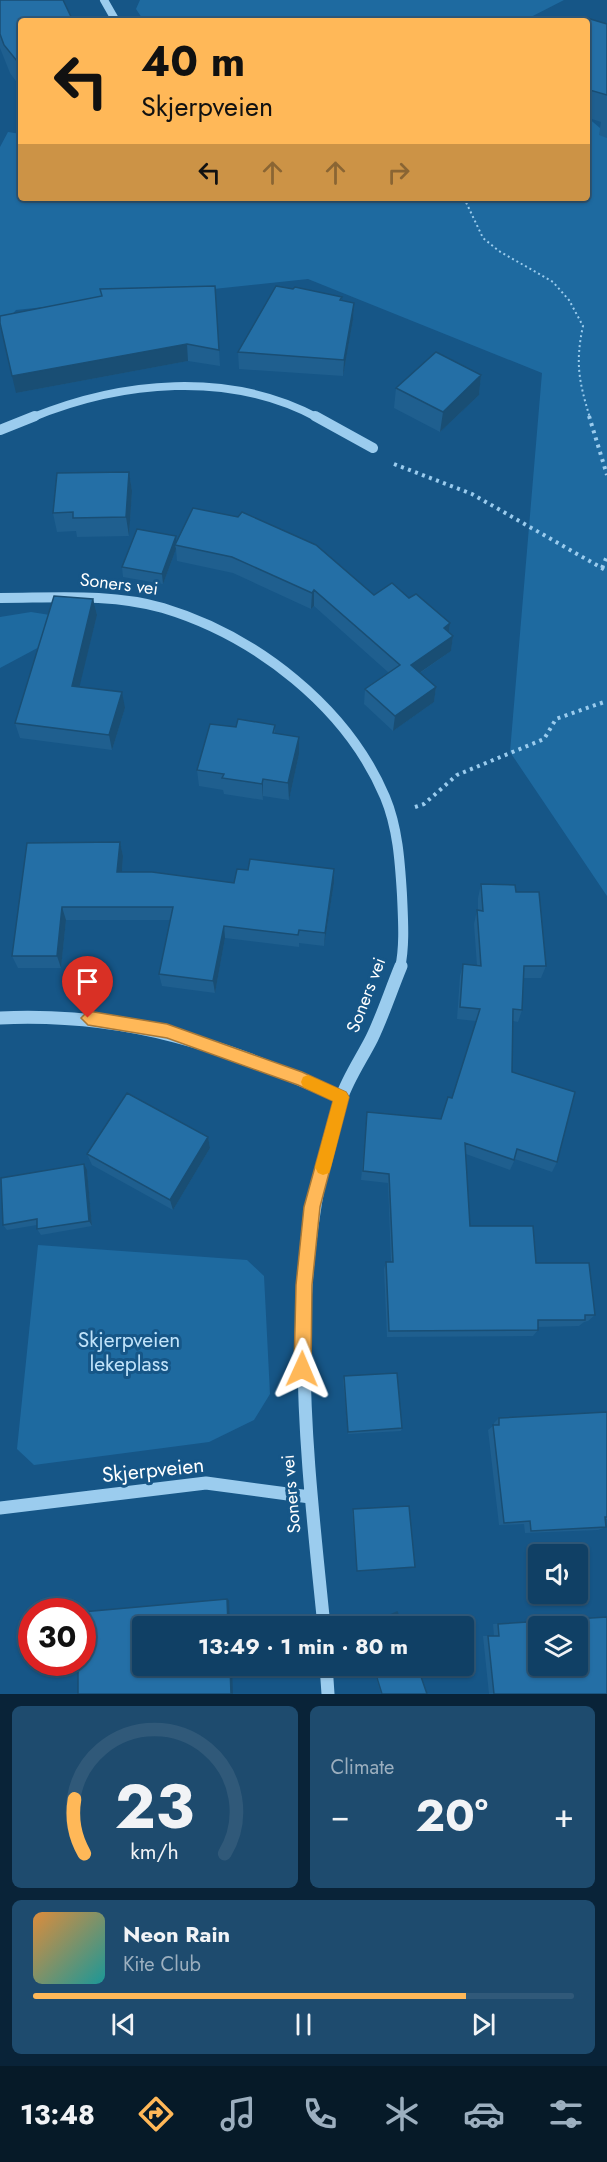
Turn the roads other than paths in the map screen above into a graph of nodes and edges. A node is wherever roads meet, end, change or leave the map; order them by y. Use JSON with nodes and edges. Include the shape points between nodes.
{"nodes":[{"id":1,"x":104,"y":0,"type":"edge"},
{"id":2,"x":114,"y":18,"type":"edge"},
{"id":3,"x":0,"y":430,"type":"edge"},
{"id":4,"x":373,"y":448,"type":"road end"},
{"id":5,"x":0,"y":598,"type":"edge"},
{"id":6,"x":0,"y":1018,"type":"edge"},
{"id":7,"x":341,"y":1097,"type":"junction"},
{"id":8,"x":310,"y":1497,"type":"junction"},
{"id":9,"x":0,"y":1508,"type":"edge"},
{"id":10,"x":323,"y":1616,"type":"edge"},
{"id":11,"x":327,"y":1676,"type":"edge"},
{"id":12,"x":328,"y":1694,"type":"edge"}],
"edges":[{"from":1,"to":2,"type":"street"},
{"from":3,"to":4,"type":"street","via":[[90,397],[176,385],[224,389],[269,399],[308,413]]},
{"from":5,"to":7,"type":"street","name":"Soners vei","via":[[104,598],[162,608],[214,628],[259,652],[304,688],[344,730],[386,799],[399,849],[403,914],[401,966],[372,1038]]},
{"from":6,"to":7,"type":"street","via":[[67,1015],[167,1031]]},
{"from":7,"to":8,"type":"street","name":"Soners vei","via":[[312,1207],[304,1285],[302,1369]]},
{"from":8,"to":9,"type":"street","name":"Skjerpveien","via":[[206,1483]]},
{"from":8,"to":10,"type":"street","name":"Soners vei"},
{"from":11,"to":12,"type":"street"}]}
